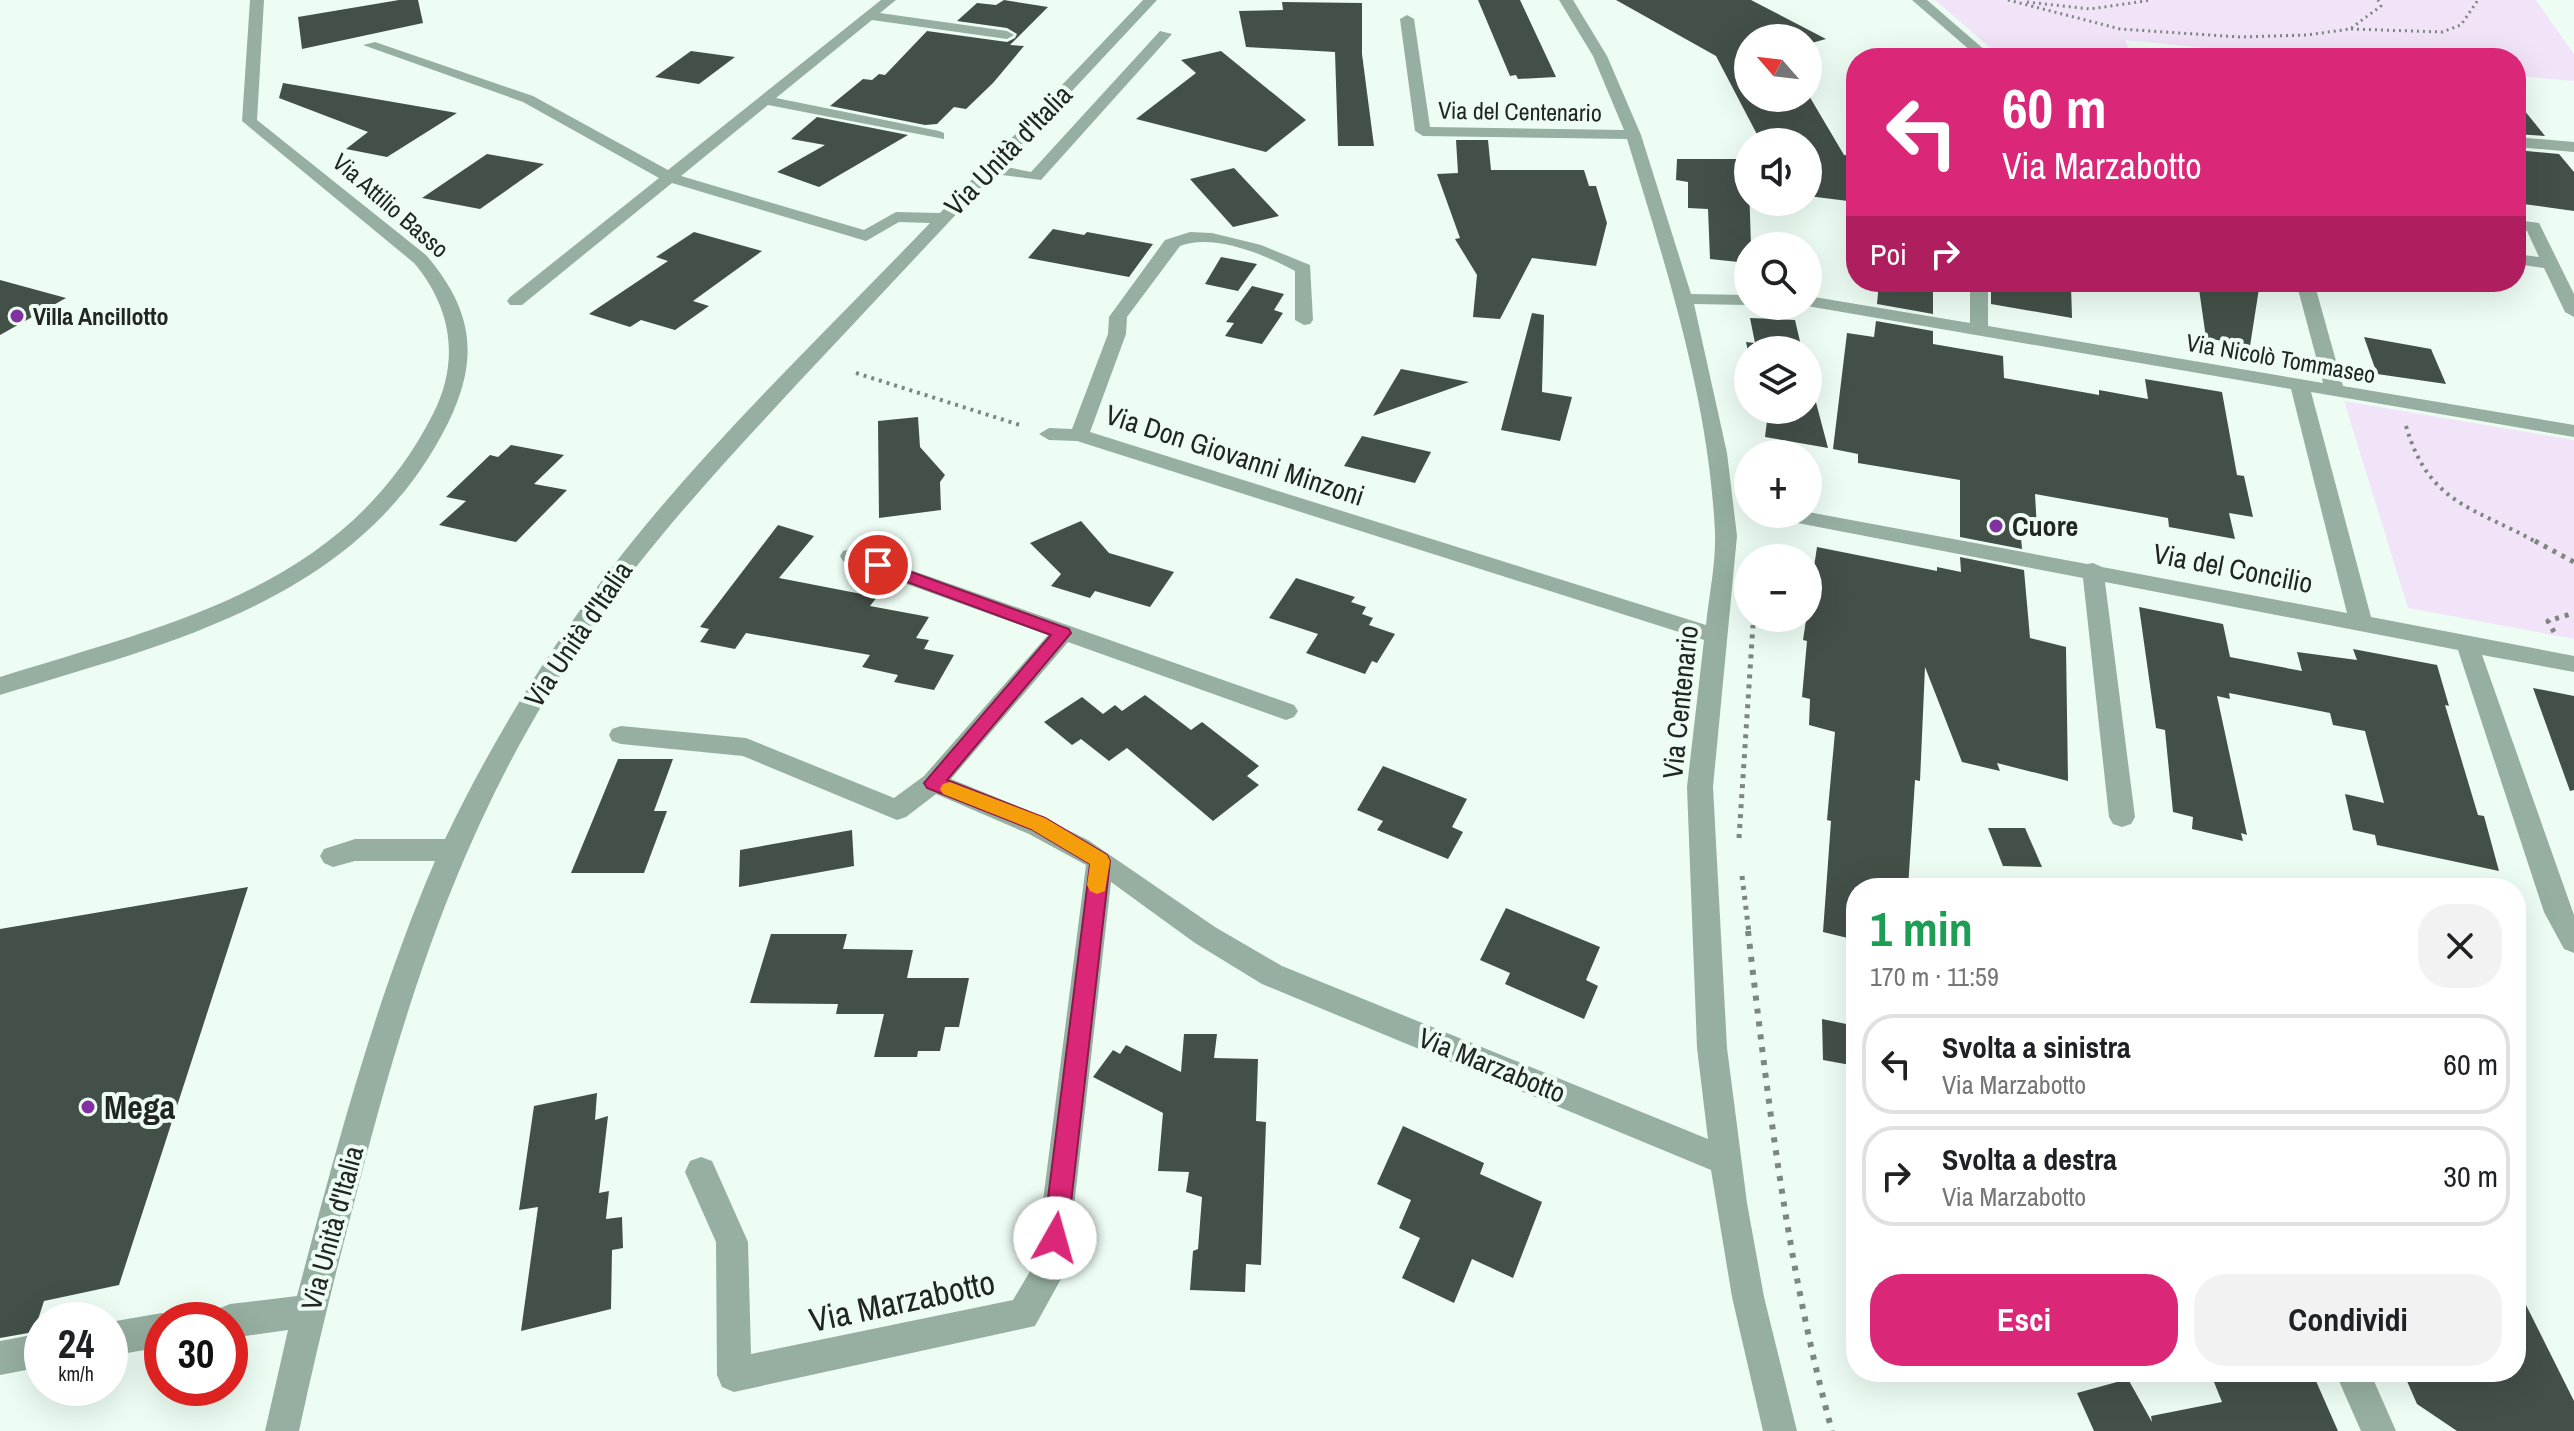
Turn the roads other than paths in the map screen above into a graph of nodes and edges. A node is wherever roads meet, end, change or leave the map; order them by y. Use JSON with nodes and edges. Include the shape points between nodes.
{"nodes":[{"id":1,"x":257,"y":0,"type":"edge"},
{"id":2,"x":1150,"y":0,"type":"edge"},
{"id":3,"x":1566,"y":0,"type":"edge"},
{"id":4,"x":1919,"y":0,"type":"edge"},
{"id":5,"x":879,"y":8,"type":"edge"},
{"id":6,"x":1407,"y":19,"type":"dead end"},
{"id":7,"x":1008,"y":31,"type":"dead end"},
{"id":8,"x":1165,"y":34,"type":"dead end"},
{"id":9,"x":370,"y":45,"type":"dead end"},
{"id":10,"x":1975,"y":48,"type":"edge"},
{"id":11,"x":764,"y":100,"type":"junction"},
{"id":12,"x":1633,"y":135,"type":"junction"},
{"id":13,"x":939,"y":136,"type":"dead end"},
{"id":14,"x":2526,"y":143,"type":"edge"},
{"id":15,"x":2574,"y":147,"type":"edge"},
{"id":16,"x":990,"y":169,"type":"junction"},
{"id":17,"x":669,"y":177,"type":"junction"},
{"id":18,"x":943,"y":218,"type":"junction"},
{"id":19,"x":2526,"y":226,"type":"edge"},
{"id":20,"x":2526,"y":260,"type":"edge"},
{"id":21,"x":2549,"y":263,"type":"junction"},
{"id":22,"x":1979,"y":292,"type":"edge"},
{"id":23,"x":2308,"y":292,"type":"edge"},
{"id":24,"x":1684,"y":299,"type":"junction"},
{"id":25,"x":1734,"y":300,"type":"edge"},
{"id":26,"x":516,"y":301,"type":"dead end"},
{"id":27,"x":1822,"y":303,"type":"edge"},
{"id":28,"x":2574,"y":312,"type":"edge"},
{"id":29,"x":1304,"y":320,"type":"dead end"},
{"id":30,"x":1979,"y":330,"type":"junction"},
{"id":31,"x":2300,"y":386,"type":"junction"},
{"id":32,"x":2335,"y":392,"type":"junction"},
{"id":33,"x":2574,"y":431,"type":"edge"},
{"id":34,"x":1049,"y":434,"type":"road end"},
{"id":35,"x":1079,"y":435,"type":"junction"},
{"id":36,"x":1734,"y":501,"type":"edge"},
{"id":37,"x":1734,"y":513,"type":"edge"},
{"id":38,"x":1822,"y":521,"type":"edge"},
{"id":39,"x":851,"y":556,"type":"dead end"},
{"id":40,"x":2093,"y":570,"type":"junction"},
{"id":41,"x":2361,"y":624,"type":"junction"},
{"id":42,"x":1063,"y":633,"type":"junction"},
{"id":43,"x":1716,"y":636,"type":"junction"},
{"id":44,"x":2467,"y":644,"type":"junction"},
{"id":45,"x":2574,"y":664,"type":"edge"},
{"id":46,"x":0,"y":686,"type":"edge"},
{"id":47,"x":1286,"y":711,"type":"dead end"},
{"id":48,"x":621,"y":735,"type":"dead end"},
{"id":49,"x":933,"y":783,"type":"junction"},
{"id":50,"x":2122,"y":817,"type":"dead end"},
{"id":51,"x":453,"y":850,"type":"junction"},
{"id":52,"x":333,"y":856,"type":"dead end"},
{"id":53,"x":1100,"y":861,"type":"junction"},
{"id":54,"x":2574,"y":941,"type":"edge"},
{"id":55,"x":1726,"y":1161,"type":"junction"},
{"id":56,"x":701,"y":1172,"type":"dead end"},
{"id":57,"x":309,"y":1311,"type":"junction"},
{"id":58,"x":248,"y":1318,"type":"edge"},
{"id":59,"x":24,"y":1353,"type":"edge"},
{"id":60,"x":0,"y":1358,"type":"edge"},
{"id":61,"x":2357,"y":1382,"type":"edge"},
{"id":62,"x":282,"y":1430,"type":"edge"},
{"id":63,"x":1780,"y":1431,"type":"edge"},
{"id":64,"x":2379,"y":1431,"type":"edge"}],
"edges":[{"from":1,"to":46,"type":"street","name":"Via Attilio Basso","via":[[249,121],[409,249],[436,277],[458,328],[460,361],[451,401],[432,441],[383,502],[324,559],[277,588],[188,624]]},
{"from":2,"to":16,"type":"street","name":"Via Unità d'Italia"},
{"from":3,"to":12,"type":"street","name":"Via Centenario","via":[[1600,56]]},
{"from":4,"to":10,"type":"street"},
{"from":5,"to":7,"type":"street"},
{"from":5,"to":11,"type":"street"},
{"from":6,"to":12,"type":"street","name":"Via del Centenario","via":[[1423,131]]},
{"from":8,"to":16,"type":"street","name":"Via Unità d'Italia","via":[[1035,177]]},
{"from":9,"to":17,"type":"street","via":[[528,99]]},
{"from":11,"to":13,"type":"street"},
{"from":11,"to":17,"type":"street"},
{"from":12,"to":24,"type":"street","name":"Via Centenario"},
{"from":14,"to":15,"type":"street"},
{"from":16,"to":18,"type":"street","name":"Via Unità d'Italia"},
{"from":17,"to":18,"type":"street","via":[[866,236],[896,217]]},
{"from":17,"to":26,"type":"street"},
{"from":18,"to":51,"type":"street","name":"Via Unità d'Italia","via":[[639,545],[533,698]]},
{"from":19,"to":21,"type":"street","via":[[2533,227]]},
{"from":20,"to":21,"type":"street"},
{"from":21,"to":28,"type":"street"},
{"from":22,"to":30,"type":"street"},
{"from":23,"to":32,"type":"street"},
{"from":24,"to":25,"type":"street"},
{"from":24,"to":36,"type":"street","name":"Via Centenario","via":[[1717,453]]},
{"from":27,"to":30,"type":"street","name":"Via Nicolò Tommaseo"},
{"from":29,"to":35,"type":"street","name":"Via Don Giovanni Minzoni","via":[[1304,269],[1291,260],[1202,237],[1180,239],[1118,317],[1117,334]]},
{"from":30,"to":31,"type":"street","name":"Via Nicolò Tommaseo"},
{"from":31,"to":32,"type":"street","name":"Via Nicolò Tommaseo"},
{"from":31,"to":41,"type":"street","name":"Via del Concilio"},
{"from":32,"to":33,"type":"street","name":"Via Nicolò Tommaseo"},
{"from":34,"to":35,"type":"street"},
{"from":35,"to":43,"type":"street","name":"Via Don Giovanni Minzoni"},
{"from":37,"to":43,"type":"street","name":"Via Centenario","via":[[1726,536]]},
{"from":38,"to":40,"type":"street","name":"Via del Concilio"},
{"from":39,"to":42,"type":"street"},
{"from":40,"to":41,"type":"street","name":"Via del Concilio"},
{"from":40,"to":50,"type":"street"},
{"from":41,"to":44,"type":"street","name":"Via del Concilio"},
{"from":42,"to":47,"type":"street"},
{"from":42,"to":49,"type":"street"},
{"from":43,"to":55,"type":"street","name":"Via Centenario","via":[[1700,801],[1712,1048]]},
{"from":44,"to":45,"type":"street","name":"Via del Concilio"},
{"from":44,"to":54,"type":"street","via":[[2558,912]]},
{"from":48,"to":49,"type":"street","via":[[746,747],[897,810]]},
{"from":49,"to":53,"type":"street","name":"Via Marzabotto","via":[[1038,823]]},
{"from":51,"to":52,"type":"street","via":[[365,850]]},
{"from":51,"to":57,"type":"street","name":"Via Unità d'Italia","via":[[372,1080]]},
{"from":53,"to":55,"type":"street","name":"Via Marzabotto","via":[[1237,958],[1272,975]]},
{"from":53,"to":56,"type":"street","name":"Via Marzabotto","via":[[1051,1268],[1023,1314],[734,1375],[732,1242]]},
{"from":55,"to":63,"type":"street","name":"Via Centenario","via":[[1748,1297]]},
{"from":57,"to":58,"type":"street"},
{"from":57,"to":62,"type":"street","name":"Via Unità d'Italia"},
{"from":59,"to":60,"type":"street"},
{"from":61,"to":64,"type":"street"}]}
